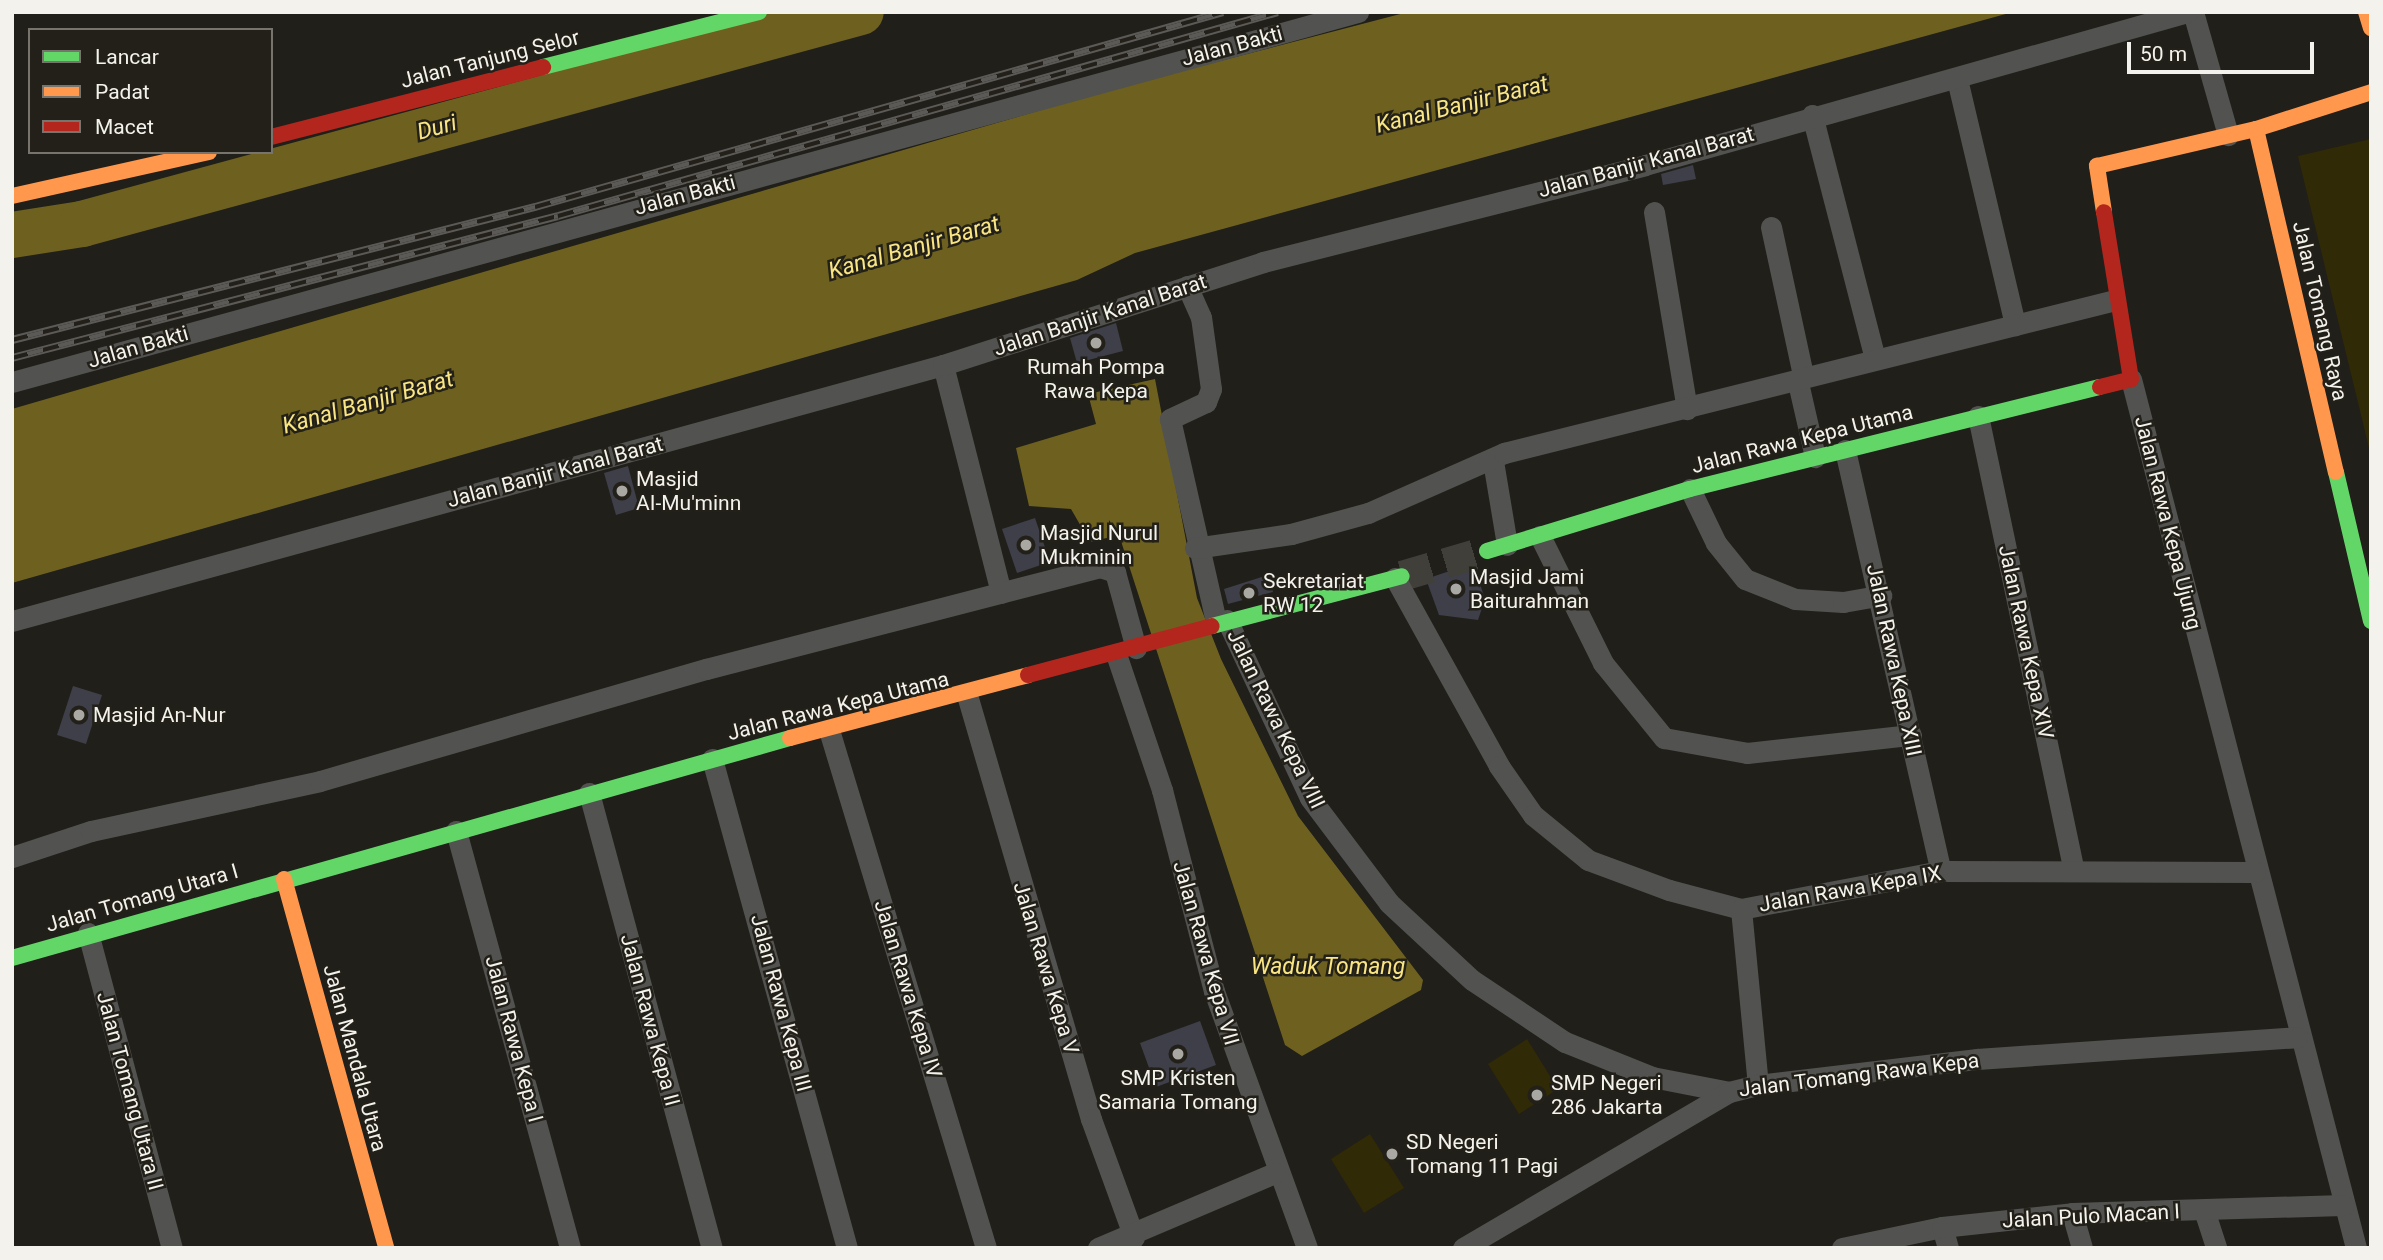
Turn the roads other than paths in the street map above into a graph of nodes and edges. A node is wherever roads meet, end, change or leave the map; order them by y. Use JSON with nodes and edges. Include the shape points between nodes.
{"nodes":[{"id":1,"x":759,"y":12,"type":"edge"},
{"id":2,"x":1358,"y":12,"type":"edge"},
{"id":3,"x":2191,"y":12,"type":"edge"},
{"id":4,"x":2366,"y":12,"type":"edge"},
{"id":5,"x":2371,"y":28,"type":"edge"},
{"id":6,"x":1957,"y":79,"type":"junction"},
{"id":7,"x":2365,"y":94,"type":"edge"},
{"id":8,"x":1812,"y":115,"type":"junction"},
{"id":9,"x":2256,"y":129,"type":"junction"},
{"id":10,"x":2228,"y":135,"type":"junction"},
{"id":11,"x":273,"y":136,"type":"edge"},
{"id":12,"x":200,"y":154,"type":"edge"},
{"id":13,"x":12,"y":196,"type":"edge"},
{"id":14,"x":1654,"y":212,"type":"dead end"},
{"id":15,"x":1771,"y":227,"type":"dead end"},
{"id":16,"x":1187,"y":286,"type":"junction"},
{"id":17,"x":2115,"y":300,"type":"junction"},
{"id":18,"x":2015,"y":325,"type":"junction"},
{"id":19,"x":1875,"y":358,"type":"junction"},
{"id":20,"x":943,"y":365,"type":"junction"},
{"id":21,"x":2131,"y":379,"type":"junction"},
{"id":22,"x":1801,"y":381,"type":"junction"},
{"id":23,"x":12,"y":382,"type":"edge"},
{"id":24,"x":1687,"y":409,"type":"junction"},
{"id":25,"x":1978,"y":416,"type":"junction"},
{"id":26,"x":1845,"y":450,"type":"junction"},
{"id":27,"x":1815,"y":457,"type":"junction"},
{"id":28,"x":1493,"y":460,"type":"junction"},
{"id":29,"x":1690,"y":489,"type":"junction"},
{"id":30,"x":1540,"y":536,"type":"junction"},
{"id":31,"x":1195,"y":548,"type":"junction"},
{"id":32,"x":1497,"y":548,"type":"joint"},
{"id":33,"x":1398,"y":577,"type":"joint"},
{"id":34,"x":1001,"y":593,"type":"junction"},
{"id":35,"x":1881,"y":595,"type":"junction"},
{"id":36,"x":12,"y":621,"type":"edge"},
{"id":37,"x":2371,"y":621,"type":"edge"},
{"id":38,"x":1218,"y":622,"type":"junction"},
{"id":39,"x":1132,"y":649,"type":"junction"},
{"id":40,"x":967,"y":695,"type":"junction"},
{"id":41,"x":829,"y":730,"type":"junction"},
{"id":42,"x":1911,"y":735,"type":"junction"},
{"id":43,"x":712,"y":759,"type":"junction"},
{"id":44,"x":589,"y":793,"type":"junction"},
{"id":45,"x":456,"y":831,"type":"junction"},
{"id":46,"x":12,"y":857,"type":"edge"},
{"id":47,"x":2073,"y":867,"type":"junction"},
{"id":48,"x":1941,"y":871,"type":"junction"},
{"id":49,"x":2255,"y":872,"type":"junction"},
{"id":50,"x":284,"y":879,"type":"junction"},
{"id":51,"x":1741,"y":909,"type":"junction"},
{"id":52,"x":88,"y":933,"type":"junction"},
{"id":53,"x":12,"y":958,"type":"edge"},
{"id":54,"x":2297,"y":1037,"type":"junction"},
{"id":55,"x":1758,"y":1085,"type":"junction"},
{"id":56,"x":1729,"y":1092,"type":"junction"},
{"id":57,"x":1275,"y":1173,"type":"junction"},
{"id":58,"x":2343,"y":1205,"type":"junction"},
{"id":59,"x":2204,"y":1210,"type":"junction"},
{"id":60,"x":2072,"y":1213,"type":"junction"},
{"id":61,"x":1134,"y":1237,"type":"junction"},
{"id":62,"x":1945,"y":1238,"type":"edge"},
{"id":63,"x":172,"y":1248,"type":"edge"},
{"id":64,"x":386,"y":1248,"type":"edge"},
{"id":65,"x":570,"y":1248,"type":"edge"},
{"id":66,"x":712,"y":1248,"type":"edge"},
{"id":67,"x":847,"y":1248,"type":"edge"},
{"id":68,"x":986,"y":1248,"type":"edge"},
{"id":69,"x":1098,"y":1248,"type":"edge"},
{"id":70,"x":1307,"y":1248,"type":"edge"},
{"id":71,"x":1463,"y":1248,"type":"edge"},
{"id":72,"x":1842,"y":1248,"type":"edge"},
{"id":73,"x":2082,"y":1248,"type":"edge"},
{"id":74,"x":2216,"y":1248,"type":"edge"},
{"id":75,"x":2356,"y":1248,"type":"edge"}],
"edges":[{"from":1,"to":11,"type":"street","name":"Jalan Tanjung Selor"},
{"from":2,"to":23,"type":"street","name":"Jalan Bakti"},
{"from":3,"to":6,"type":"street","name":"Jalan Banjir Kanal Barat"},
{"from":3,"to":10,"type":"street"},
{"from":4,"to":5,"type":"street"},
{"from":6,"to":8,"type":"street","name":"Jalan Banjir Kanal Barat"},
{"from":6,"to":18,"type":"street"},
{"from":7,"to":9,"type":"street"},
{"from":8,"to":16,"type":"street","name":"Jalan Banjir Kanal Barat"},
{"from":8,"to":19,"type":"street"},
{"from":9,"to":10,"type":"street","name":"Jalan Rawa Kepa Ujung"},
{"from":9,"to":37,"type":"street","name":"Jalan Tomang Raya"},
{"from":10,"to":17,"type":"street","name":"Jalan Rawa Kepa Ujung","via":[[2097,166]]},
{"from":12,"to":13,"type":"street"},
{"from":14,"to":24,"type":"street"},
{"from":15,"to":22,"type":"street"},
{"from":16,"to":20,"type":"street","name":"Jalan Banjir Kanal Barat"},
{"from":16,"to":31,"type":"street","name":"Jalan Rawa Kepa VIII","via":[[1201,317],[1211,389],[1206,402],[1170,419]]},
{"from":17,"to":18,"type":"street"},
{"from":17,"to":21,"type":"street","name":"Jalan Rawa Kepa Ujung"},
{"from":18,"to":19,"type":"street"},
{"from":19,"to":22,"type":"street"},
{"from":20,"to":34,"type":"street"},
{"from":20,"to":36,"type":"street","name":"Jalan Banjir Kanal Barat"},
{"from":21,"to":25,"type":"street","name":"Jalan Rawa Kepa Utama"},
{"from":21,"to":49,"type":"street","name":"Jalan Rawa Kepa Ujung"},
{"from":22,"to":24,"type":"street"},
{"from":22,"to":27,"type":"street"},
{"from":24,"to":28,"type":"street"},
{"from":25,"to":26,"type":"street","name":"Jalan Rawa Kepa Utama"},
{"from":25,"to":47,"type":"street","name":"Jalan Rawa Kepa XIV"},
{"from":26,"to":27,"type":"street","name":"Jalan Rawa Kepa Utama"},
{"from":26,"to":35,"type":"street","name":"Jalan Rawa Kepa XIII"},
{"from":27,"to":29,"type":"street","name":"Jalan Rawa Kepa Utama"},
{"from":28,"to":31,"type":"street","via":[[1368,513],[1291,534]]},
{"from":28,"to":32,"type":"street"},
{"from":29,"to":30,"type":"street","name":"Jalan Rawa Kepa Utama"},
{"from":29,"to":35,"type":"street","via":[[1716,542],[1745,579],[1795,599],[1843,602]]},
{"from":30,"to":32,"type":"street","name":"Jalan Rawa Kepa Utama"},
{"from":30,"to":42,"type":"street","via":[[1603,663],[1664,738],[1747,753]]},
{"from":31,"to":38,"type":"street","name":"Jalan Rawa Kepa VIII"},
{"from":33,"to":38,"type":"street","name":"Jalan Rawa Kepa Utama"},
{"from":33,"to":51,"type":"street","name":"Jalan Rawa Kepa IX","via":[[1533,815],[1588,860]]},
{"from":34,"to":39,"type":"street","name":"Jalan Rawa Kepa VII","via":[[1109,567]]},
{"from":34,"to":46,"type":"street","via":[[706,669],[320,781],[91,831]]},
{"from":35,"to":42,"type":"street","name":"Jalan Rawa Kepa XIII"},
{"from":38,"to":39,"type":"street","name":"Jalan Rawa Kepa Utama"},
{"from":38,"to":56,"type":"street","name":"Jalan Rawa Kepa VIII","via":[[1310,798],[1389,903],[1472,980],[1565,1042],[1652,1077]]},
{"from":39,"to":40,"type":"street","name":"Jalan Rawa Kepa Utama"},
{"from":39,"to":57,"type":"street","name":"Jalan Rawa Kepa VII","via":[[1162,790],[1214,992]]},
{"from":40,"to":41,"type":"street","name":"Jalan Rawa Kepa Utama"},
{"from":40,"to":61,"type":"street","name":"Jalan Rawa Kepa V","via":[[1091,1119]]},
{"from":41,"to":43,"type":"street","name":"Jalan Rawa Kepa Utama"},
{"from":41,"to":68,"type":"street","name":"Jalan Rawa Kepa IV"},
{"from":42,"to":48,"type":"street","name":"Jalan Rawa Kepa XIII"},
{"from":43,"to":44,"type":"street","name":"Jalan Rawa Kepa Utama"},
{"from":43,"to":67,"type":"street","name":"Jalan Rawa Kepa III"},
{"from":44,"to":45,"type":"street","name":"Jalan Rawa Kepa Utama"},
{"from":44,"to":66,"type":"street","name":"Jalan Rawa Kepa II"},
{"from":45,"to":50,"type":"street","name":"Jalan Rawa Kepa Utama"},
{"from":45,"to":65,"type":"street","name":"Jalan Rawa Kepa I"},
{"from":47,"to":48,"type":"street","name":"Jalan Rawa Kepa IX"},
{"from":47,"to":49,"type":"street","name":"Jalan Rawa Kepa IX"},
{"from":48,"to":51,"type":"street","name":"Jalan Rawa Kepa IX"},
{"from":49,"to":54,"type":"street","name":"Jalan Rawa Kepa Ujung"},
{"from":50,"to":52,"type":"street","name":"Jalan Tomang Utara I"},
{"from":50,"to":64,"type":"street","name":"Jalan Mandala Utara"},
{"from":51,"to":55,"type":"street"},
{"from":52,"to":53,"type":"street","name":"Jalan Tomang Utara I"},
{"from":52,"to":63,"type":"street","name":"Jalan Tomang Utara II"},
{"from":54,"to":55,"type":"street","name":"Jalan Tomang Rawa Kepa","via":[[1977,1059]]},
{"from":54,"to":58,"type":"street","name":"Jalan Rawa Kepa Ujung"},
{"from":55,"to":56,"type":"street","name":"Jalan Tomang Rawa Kepa"},
{"from":56,"to":71,"type":"street","name":"Jalan Tomang Rawa Kepa"},
{"from":57,"to":61,"type":"street"},
{"from":57,"to":70,"type":"street","name":"Jalan Rawa Kepa VII"},
{"from":58,"to":59,"type":"street","name":"Jalan Pulo Macan I"},
{"from":58,"to":75,"type":"street","name":"Jalan Rawa Kepa Ujung"},
{"from":59,"to":60,"type":"street","name":"Jalan Pulo Macan I"},
{"from":59,"to":74,"type":"street"},
{"from":60,"to":62,"type":"street","name":"Jalan Pulo Macan I"},
{"from":60,"to":73,"type":"street"},
{"from":61,"to":69,"type":"street"},
{"from":62,"to":72,"type":"street","name":"Jalan Pulo Macan I"}]}
